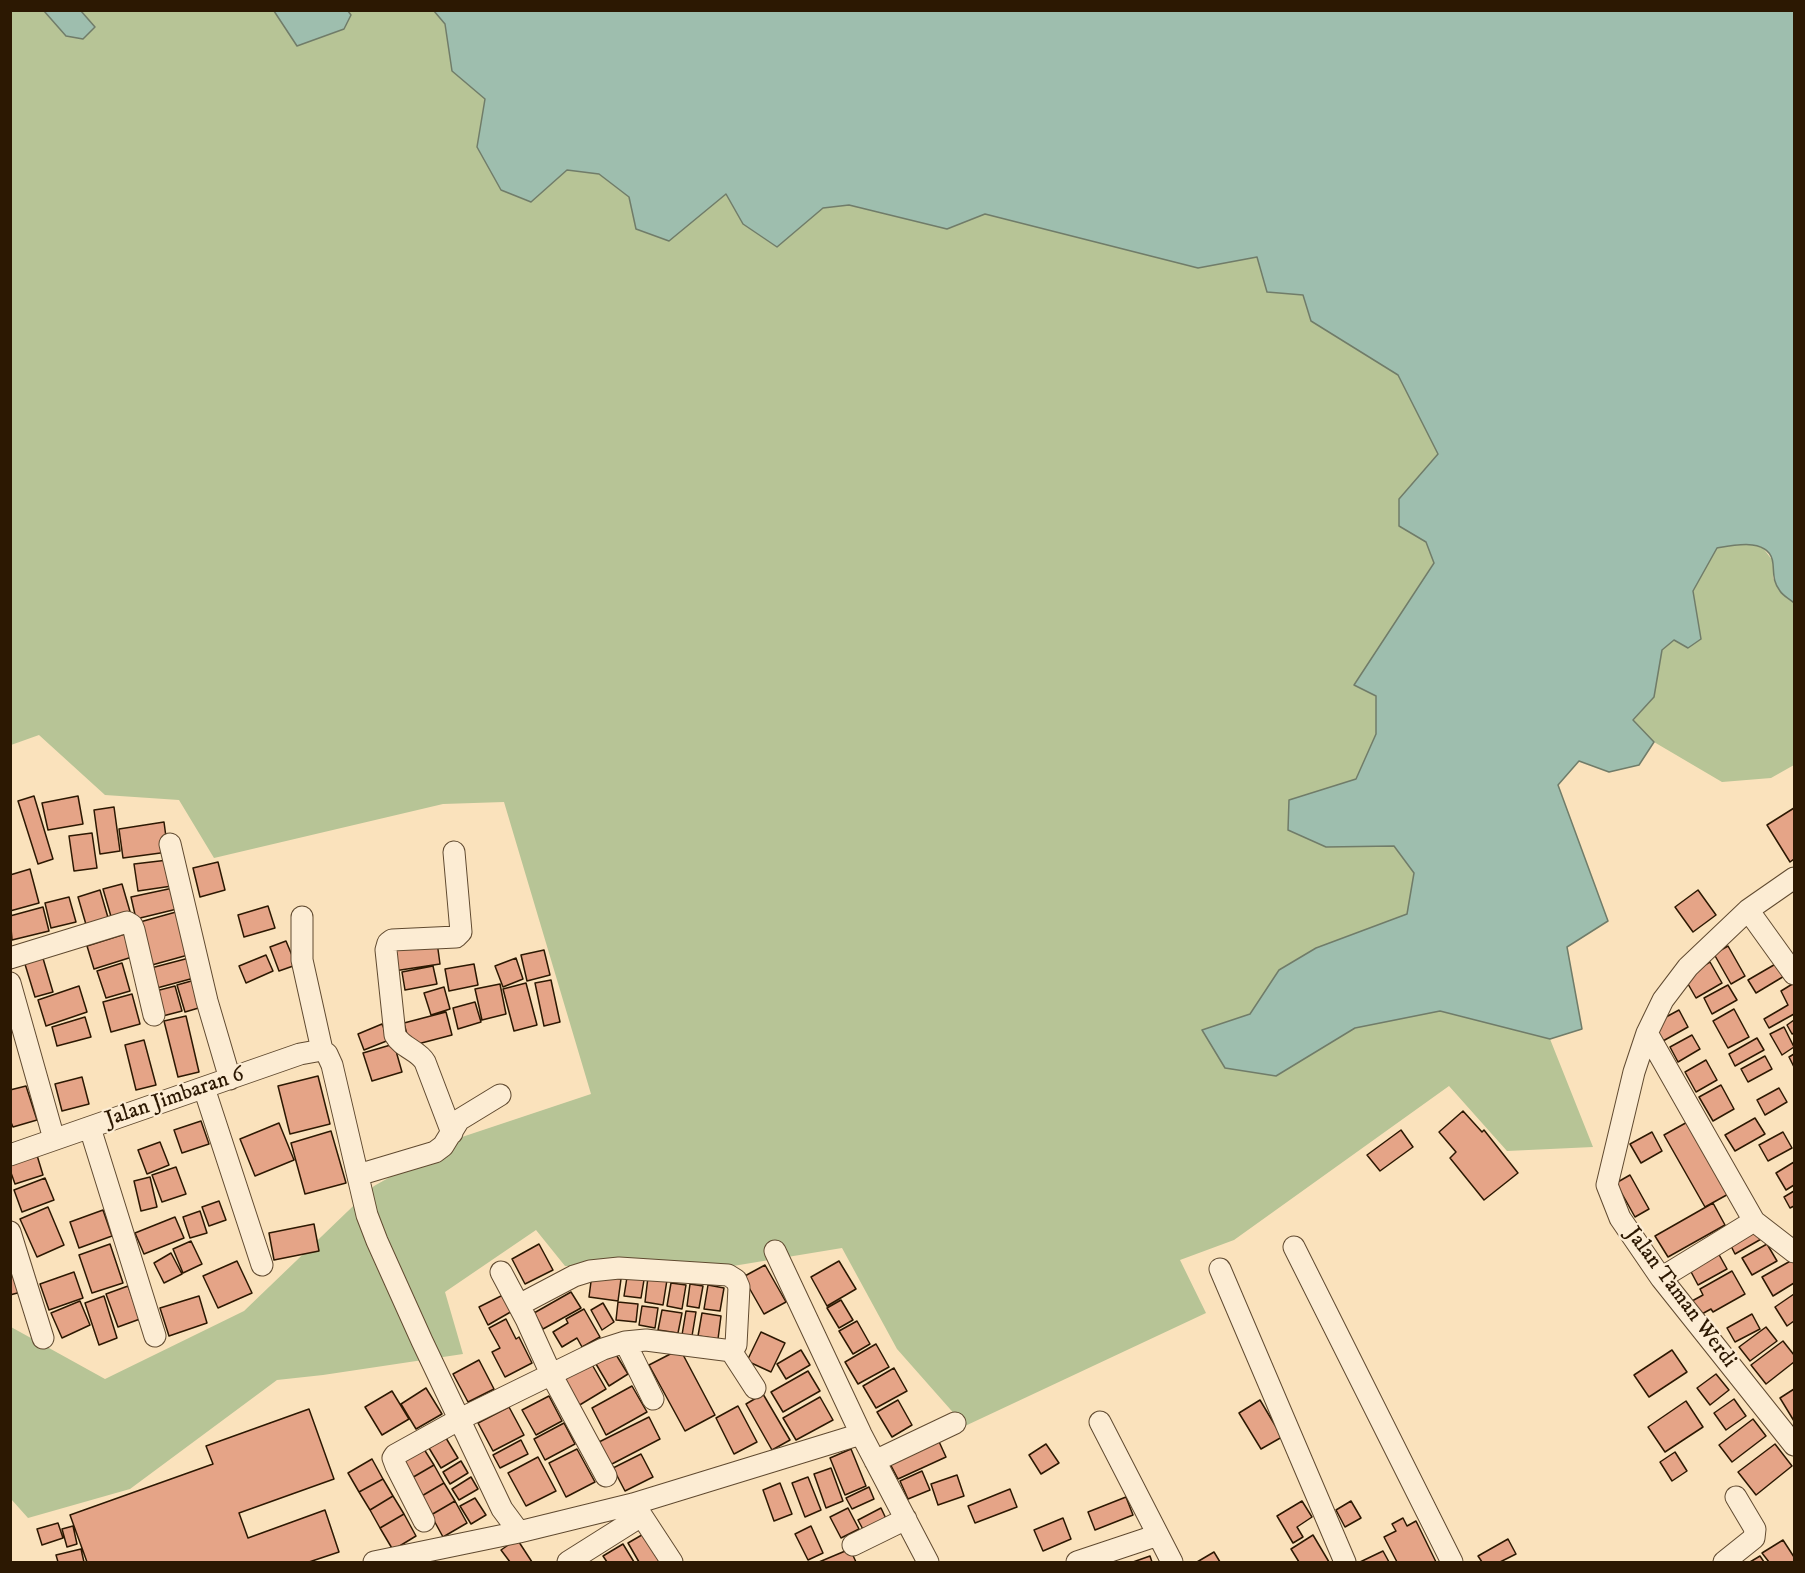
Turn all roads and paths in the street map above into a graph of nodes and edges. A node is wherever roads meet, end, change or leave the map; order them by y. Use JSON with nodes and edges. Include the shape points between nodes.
{"nodes":[{"id":1,"x":170,"y":844,"type":"dead end"},
{"id":2,"x":454,"y":852,"type":"dead end"},
{"id":3,"x":1794,"y":878,"type":"edge"},
{"id":4,"x":1748,"y":909,"type":"junction"},
{"id":5,"x":302,"y":917,"type":"dead end"},
{"id":6,"x":10,"y":958,"type":"edge"},
{"id":7,"x":1794,"y":974,"type":"edge"},
{"id":8,"x":10,"y":983,"type":"edge"},
{"id":9,"x":154,"y":1015,"type":"dead end"},
{"id":10,"x":16,"y":1023,"type":"edge"},
{"id":11,"x":1647,"y":1033,"type":"junction"},
{"id":12,"x":327,"y":1058,"type":"junction"},
{"id":13,"x":230,"y":1078,"type":"junction"},
{"id":14,"x":204,"y":1088,"type":"junction"},
{"id":15,"x":500,"y":1095,"type":"dead end"},
{"id":16,"x":90,"y":1128,"type":"junction"},
{"id":17,"x":452,"y":1133,"type":"junction"},
{"id":18,"x":54,"y":1139,"type":"junction"},
{"id":19,"x":10,"y":1155,"type":"edge"},
{"id":20,"x":358,"y":1175,"type":"junction"},
{"id":21,"x":1754,"y":1221,"type":"junction"},
{"id":22,"x":10,"y":1232,"type":"edge"},
{"id":23,"x":1294,"y":1247,"type":"dead end"},
{"id":24,"x":775,"y":1251,"type":"dead end"},
{"id":25,"x":1794,"y":1252,"type":"edge"},
{"id":26,"x":262,"y":1265,"type":"dead end"},
{"id":27,"x":1220,"y":1269,"type":"dead end"},
{"id":28,"x":501,"y":1272,"type":"dead end"},
{"id":29,"x":1661,"y":1278,"type":"junction"},
{"id":30,"x":519,"y":1305,"type":"junction"},
{"id":31,"x":155,"y":1336,"type":"dead end"},
{"id":32,"x":43,"y":1338,"type":"dead end"},
{"id":33,"x":625,"y":1342,"type":"junction"},
{"id":34,"x":731,"y":1351,"type":"junction"},
{"id":35,"x":551,"y":1374,"type":"junction"},
{"id":36,"x":755,"y":1388,"type":"dead end"},
{"id":37,"x":653,"y":1399,"type":"dead end"},
{"id":38,"x":460,"y":1419,"type":"junction"},
{"id":39,"x":1100,"y":1422,"type":"dead end"},
{"id":40,"x":955,"y":1423,"type":"dead end"},
{"id":41,"x":861,"y":1434,"type":"junction"},
{"id":42,"x":1794,"y":1445,"type":"edge"},
{"id":43,"x":875,"y":1461,"type":"junction"},
{"id":44,"x":606,"y":1476,"type":"dead end"},
{"id":45,"x":1736,"y":1497,"type":"dead end"},
{"id":46,"x":637,"y":1510,"type":"junction"},
{"id":47,"x":906,"y":1519,"type":"junction"},
{"id":48,"x":424,"y":1521,"type":"dead end"},
{"id":49,"x":519,"y":1532,"type":"junction"},
{"id":50,"x":1158,"y":1535,"type":"junction"},
{"id":51,"x":853,"y":1545,"type":"dead end"},
{"id":52,"x":374,"y":1563,"type":"edge"},
{"id":53,"x":567,"y":1563,"type":"edge"},
{"id":54,"x":672,"y":1563,"type":"edge"},
{"id":55,"x":928,"y":1563,"type":"edge"},
{"id":56,"x":1077,"y":1563,"type":"edge"},
{"id":57,"x":1172,"y":1563,"type":"edge"},
{"id":58,"x":1345,"y":1563,"type":"edge"},
{"id":59,"x":1452,"y":1563,"type":"edge"},
{"id":60,"x":1724,"y":1563,"type":"edge"}],
"edges":[{"from":1,"to":13,"type":"street","via":[[207,1001]]},
{"from":2,"to":17,"type":"street","via":[[461,932],[456,937],[392,940],[386,950],[396,1037],[425,1062]]},
{"from":3,"to":4,"type":"street","name":"Jalan Taman Werdi"},
{"from":4,"to":7,"type":"street"},
{"from":4,"to":11,"type":"street","name":"Jalan Taman Werdi","via":[[1688,967],[1663,1000]]},
{"from":5,"to":12,"type":"street","via":[[302,960]]},
{"from":6,"to":9,"type":"street","via":[[128,922],[134,930]]},
{"from":8,"to":10,"type":"street"},
{"from":10,"to":18,"type":"street"},
{"from":11,"to":21,"type":"street"},
{"from":11,"to":29,"type":"street","name":"Jalan Taman Werdi","via":[[1607,1187],[1620,1218]]},
{"from":12,"to":13,"type":"street","name":"Jalan Jimbaran 6","via":[[300,1054]]},
{"from":12,"to":20,"type":"street"},
{"from":13,"to":14,"type":"street","name":"Jalan Jimbaran 6"},
{"from":14,"to":16,"type":"street","name":"Jalan Jimbaran 6"},
{"from":14,"to":26,"type":"street"},
{"from":15,"to":17,"type":"street","via":[[462,1117]]},
{"from":16,"to":18,"type":"street","name":"Jalan Jimbaran 6"},
{"from":16,"to":31,"type":"street"},
{"from":17,"to":20,"type":"street","via":[[440,1149],[428,1155]]},
{"from":18,"to":19,"type":"street","name":"Jalan Jimbaran 6"},
{"from":20,"to":38,"type":"street","via":[[380,1250]]},
{"from":21,"to":25,"type":"street"},
{"from":21,"to":29,"type":"street"},
{"from":22,"to":32,"type":"street"},
{"from":23,"to":59,"type":"street"},
{"from":24,"to":41,"type":"street"},
{"from":27,"to":58,"type":"street"},
{"from":28,"to":30,"type":"street"},
{"from":29,"to":42,"type":"street","name":"Jalan Taman Werdi"},
{"from":30,"to":34,"type":"street","via":[[573,1275],[590,1271],[619,1268],[728,1275],[734,1277],[739,1287],[736,1345]]},
{"from":30,"to":35,"type":"street"},
{"from":33,"to":34,"type":"street","via":[[646,1340]]},
{"from":33,"to":35,"type":"street"},
{"from":33,"to":37,"type":"street"},
{"from":34,"to":36,"type":"street"},
{"from":35,"to":38,"type":"street"},
{"from":35,"to":44,"type":"street"},
{"from":38,"to":48,"type":"street","via":[[394,1456]]},
{"from":38,"to":49,"type":"street","via":[[502,1509]]},
{"from":39,"to":50,"type":"street"},
{"from":40,"to":43,"type":"street"},
{"from":41,"to":43,"type":"street"},
{"from":41,"to":46,"type":"street"},
{"from":43,"to":47,"type":"street"},
{"from":45,"to":60,"type":"street","via":[[1755,1529],[1754,1538]]},
{"from":46,"to":49,"type":"street"},
{"from":46,"to":53,"type":"street"},
{"from":46,"to":54,"type":"street"},
{"from":47,"to":51,"type":"street"},
{"from":47,"to":55,"type":"street"},
{"from":49,"to":52,"type":"street"},
{"from":50,"to":56,"type":"street"},
{"from":50,"to":57,"type":"street"}]}
